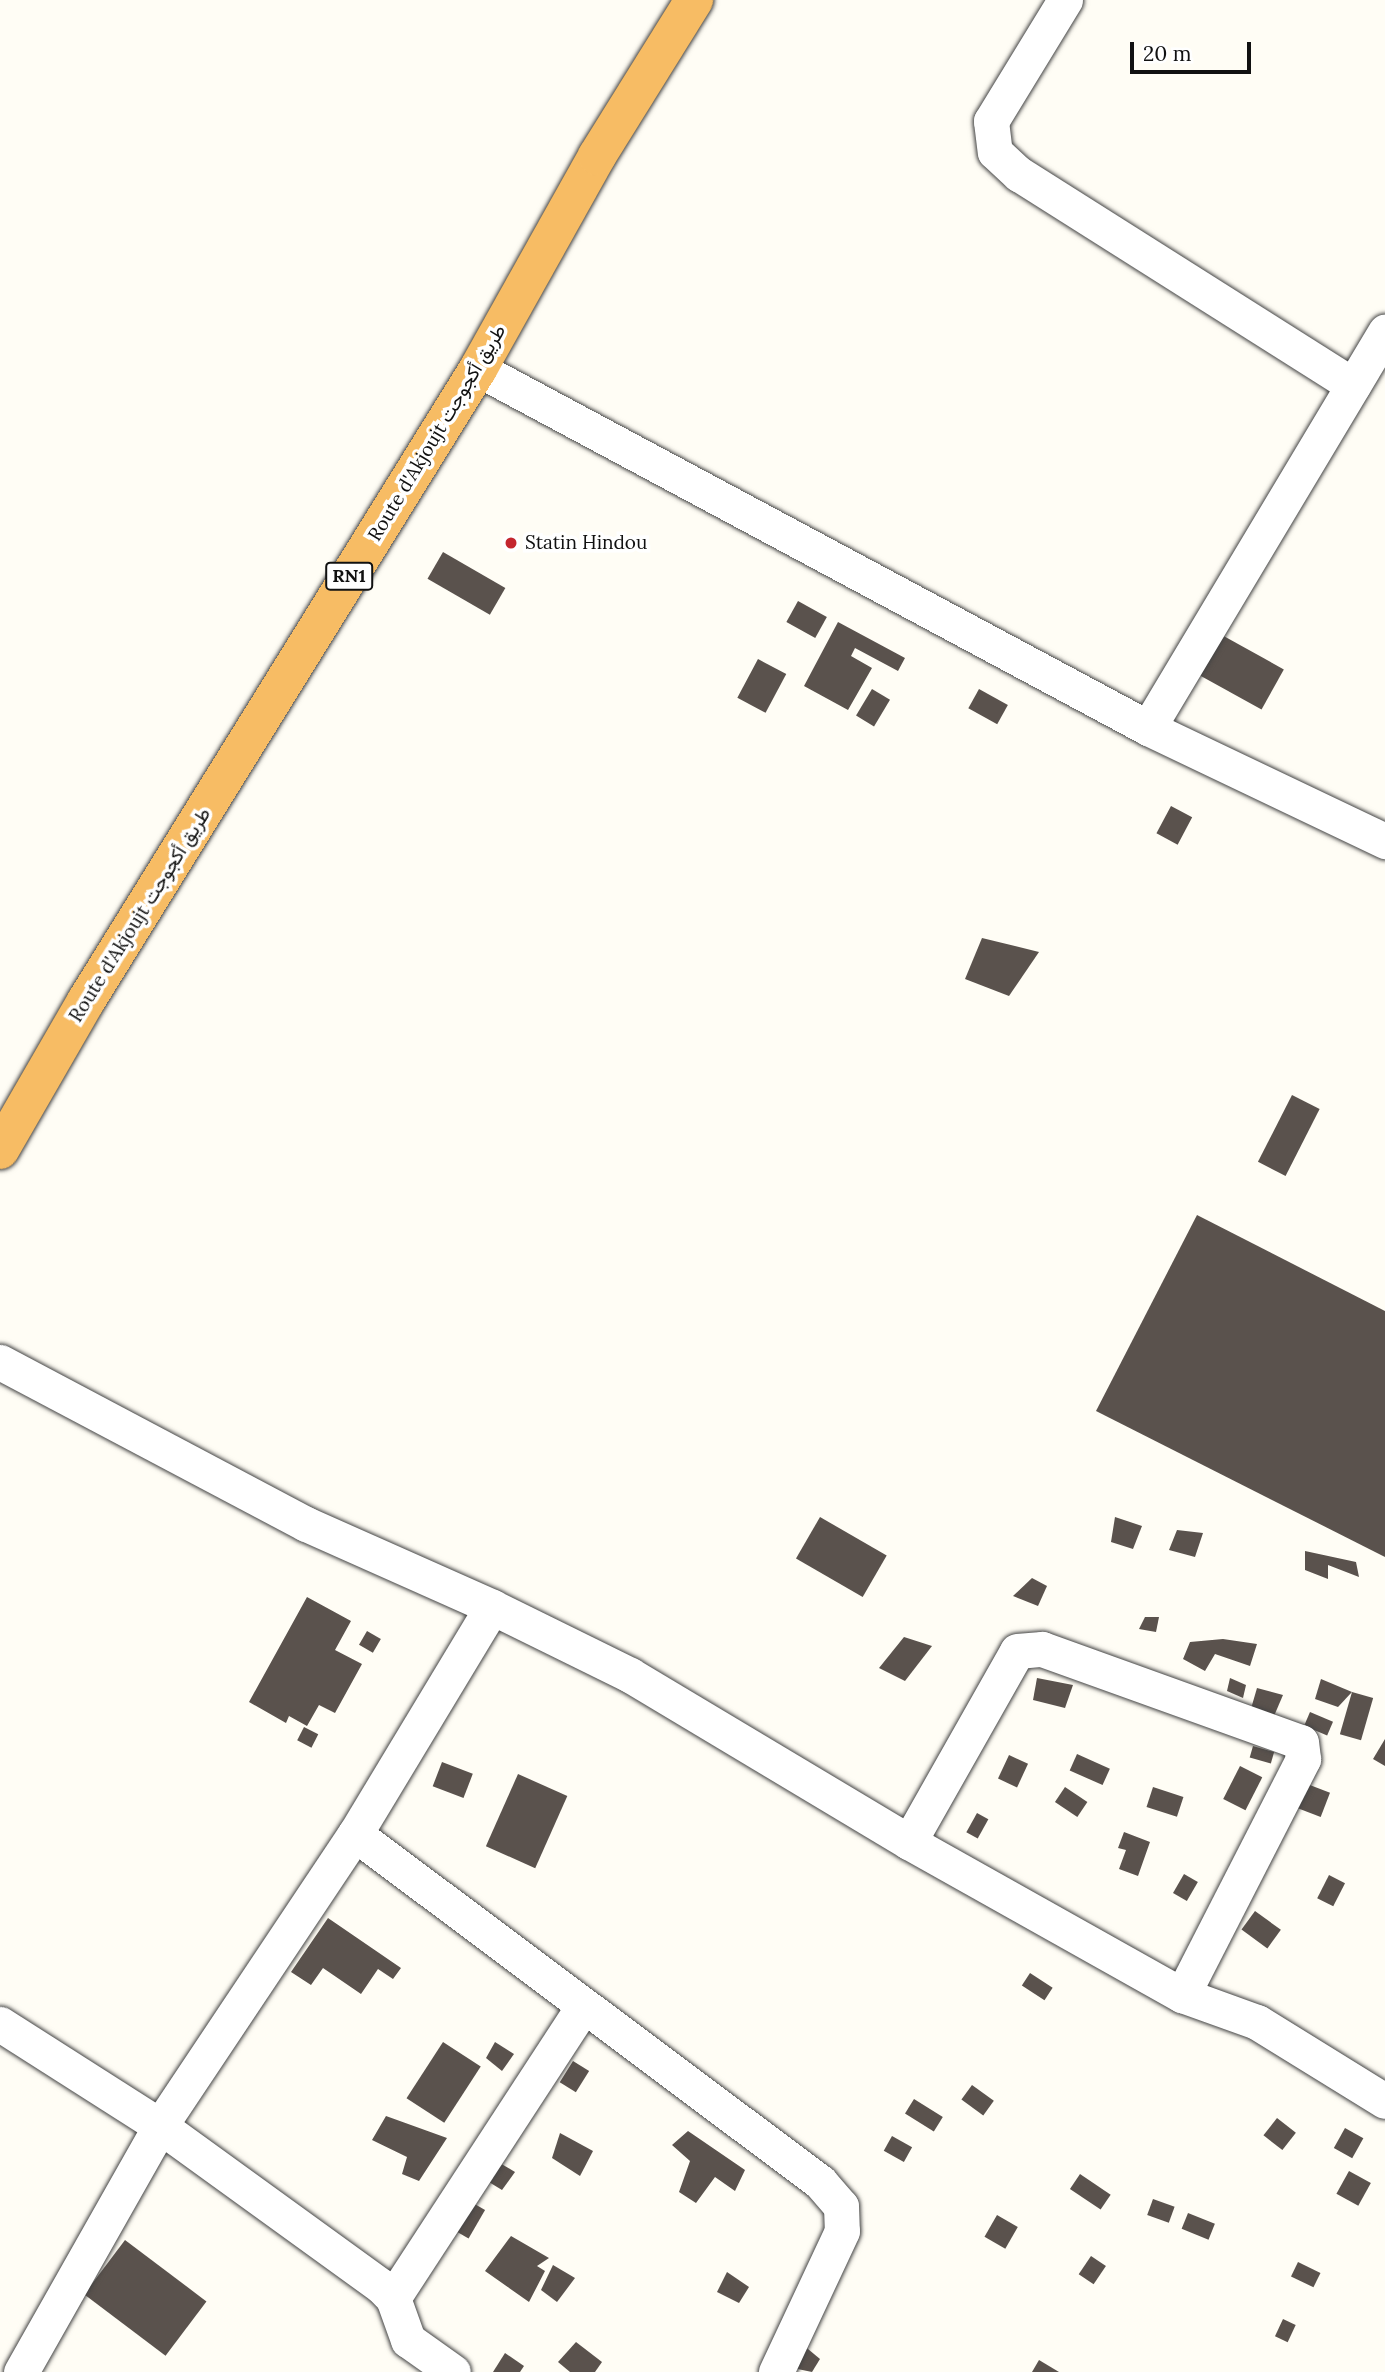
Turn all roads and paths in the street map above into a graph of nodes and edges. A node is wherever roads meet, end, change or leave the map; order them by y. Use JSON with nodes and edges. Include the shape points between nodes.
{"nodes":[{"id":1,"x":694,"y":0,"type":"edge"},
{"id":2,"x":1065,"y":0,"type":"edge"},
{"id":3,"x":1385,"y":332,"type":"edge"},
{"id":4,"x":478,"y":369,"type":"junction"},
{"id":5,"x":1353,"y":385,"type":"junction"},
{"id":6,"x":1147,"y":728,"type":"junction"},
{"id":7,"x":1385,"y":841,"type":"edge"},
{"id":8,"x":0,"y":1150,"type":"edge"},
{"id":9,"x":0,"y":1362,"type":"edge"},
{"id":10,"x":492,"y":1607,"type":"junction"},
{"id":11,"x":355,"y":1834,"type":"junction"},
{"id":12,"x":909,"y":1842,"type":"junction"},
{"id":13,"x":1182,"y":1995,"type":"junction"},
{"id":14,"x":582,"y":2008,"type":"junction"},
{"id":15,"x":0,"y":2024,"type":"edge"},
{"id":16,"x":1385,"y":2101,"type":"edge"},
{"id":17,"x":160,"y":2126,"type":"junction"},
{"id":18,"x":393,"y":2298,"type":"junction"},
{"id":19,"x":21,"y":2372,"type":"edge"},
{"id":20,"x":453,"y":2372,"type":"edge"},
{"id":21,"x":776,"y":2372,"type":"edge"}],
"edges":[{"from":1,"to":4,"type":"highway","name":"Route d'Akjoujt طريق أكجوجت","number":"RN1","via":[[597,156]]},
{"from":2,"to":5,"type":"street","via":[[991,121],[995,152],[1019,174]]},
{"from":3,"to":5,"type":"street"},
{"from":4,"to":6,"type":"street"},
{"from":4,"to":8,"type":"highway","name":"Route d'Akjoujt طريق أكجوجت","number":"RN1","via":[[86,1000]]},
{"from":5,"to":6,"type":"street"},
{"from":6,"to":7,"type":"street"},
{"from":9,"to":10,"type":"street","via":[[306,1524]]},
{"from":10,"to":11,"type":"street"},
{"from":10,"to":12,"type":"street","via":[[630,1675]]},
{"from":11,"to":14,"type":"street"},
{"from":11,"to":17,"type":"street"},
{"from":12,"to":13,"type":"street"},
{"from":12,"to":13,"type":"street","via":[[1017,1651],[1042,1649],[1301,1742],[1303,1759]]},
{"from":13,"to":16,"type":"street","via":[[1257,2022]]},
{"from":14,"to":18,"type":"street"},
{"from":14,"to":21,"type":"street","via":[[820,2182],[841,2206],[842,2231]]},
{"from":15,"to":17,"type":"street"},
{"from":17,"to":18,"type":"street"},
{"from":17,"to":19,"type":"street"},
{"from":18,"to":20,"type":"street","via":[[408,2340]]}]}
